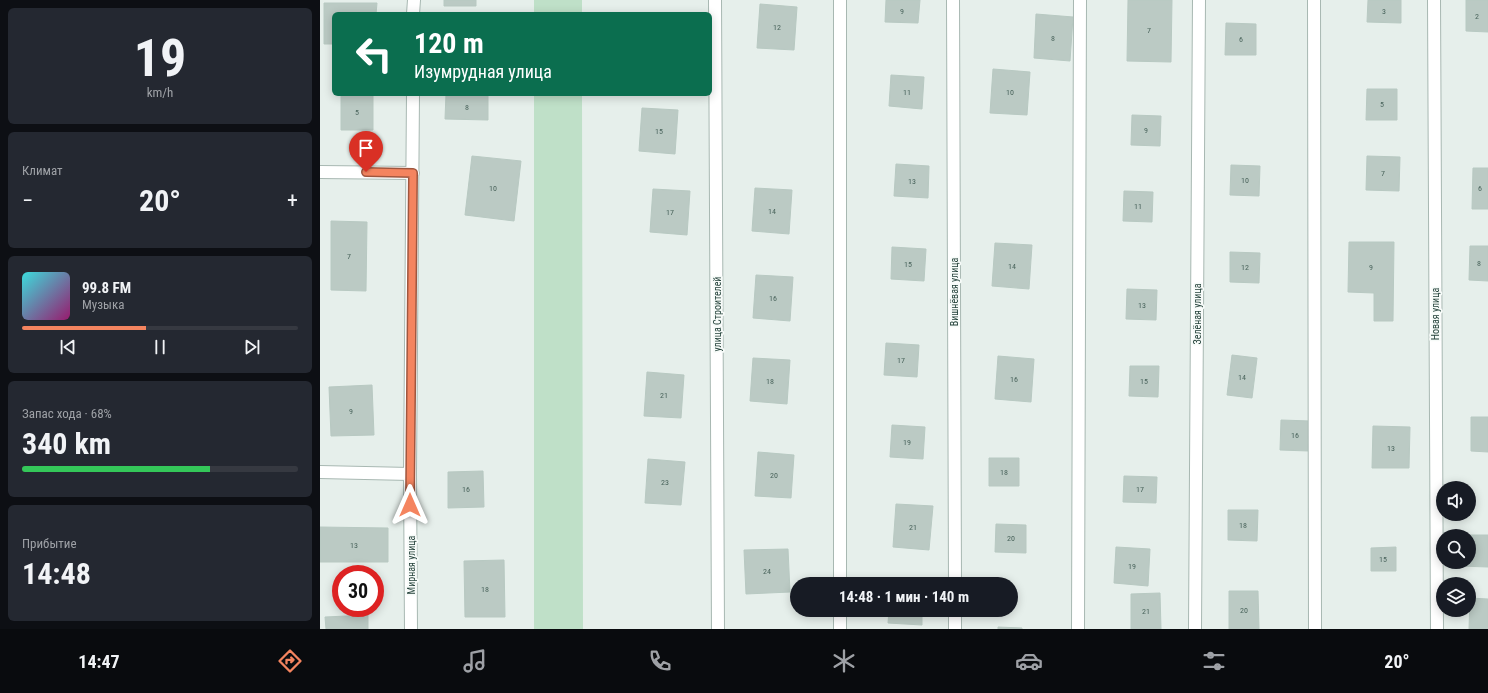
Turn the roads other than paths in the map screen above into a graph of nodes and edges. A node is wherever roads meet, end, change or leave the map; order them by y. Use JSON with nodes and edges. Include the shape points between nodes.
{"nodes":[{"id":1,"x":414,"y":0,"type":"edge"},
{"id":2,"x":715,"y":0,"type":"edge"},
{"id":3,"x":840,"y":0,"type":"edge"},
{"id":4,"x":953,"y":0,"type":"edge"},
{"id":5,"x":1080,"y":0,"type":"edge"},
{"id":6,"x":1199,"y":0,"type":"edge"},
{"id":7,"x":1314,"y":0,"type":"edge"},
{"id":8,"x":1434,"y":0,"type":"edge"},
{"id":9,"x":414,"y":12,"type":"edge"},
{"id":10,"x":413,"y":96,"type":"edge"},
{"id":11,"x":320,"y":172,"type":"edge"},
{"id":12,"x":413,"y":173,"type":"junction"},
{"id":13,"x":320,"y":472,"type":"edge"},
{"id":14,"x":410,"y":474,"type":"junction"},
{"id":15,"x":840,"y":577,"type":"edge"},
{"id":16,"x":955,"y":577,"type":"edge"},
{"id":17,"x":840,"y":617,"type":"edge"},
{"id":18,"x":955,"y":617,"type":"edge"},
{"id":19,"x":411,"y":629,"type":"edge"},
{"id":20,"x":718,"y":629,"type":"edge"},
{"id":21,"x":840,"y":629,"type":"edge"},
{"id":22,"x":955,"y":629,"type":"edge"},
{"id":23,"x":1078,"y":629,"type":"edge"},
{"id":24,"x":1195,"y":629,"type":"edge"},
{"id":25,"x":1315,"y":629,"type":"edge"},
{"id":26,"x":1437,"y":629,"type":"edge"}],
"edges":[{"from":1,"to":9,"type":"street"},
{"from":2,"to":20,"type":"street","name":"улица Строителей"},
{"from":3,"to":15,"type":"street"},
{"from":4,"to":16,"type":"street","name":"Вишнёвая улица"},
{"from":5,"to":23,"type":"street"},
{"from":6,"to":24,"type":"street","name":"Зелёная улица"},
{"from":7,"to":25,"type":"street"},
{"from":8,"to":26,"type":"street","name":"Новая улица"},
{"from":10,"to":12,"type":"street","name":"Мирная улица"},
{"from":11,"to":12,"type":"street"},
{"from":12,"to":14,"type":"street","name":"Мирная улица"},
{"from":13,"to":14,"type":"street"},
{"from":14,"to":19,"type":"street","name":"Мирная улица"},
{"from":17,"to":21,"type":"street"},
{"from":18,"to":22,"type":"street"}]}
